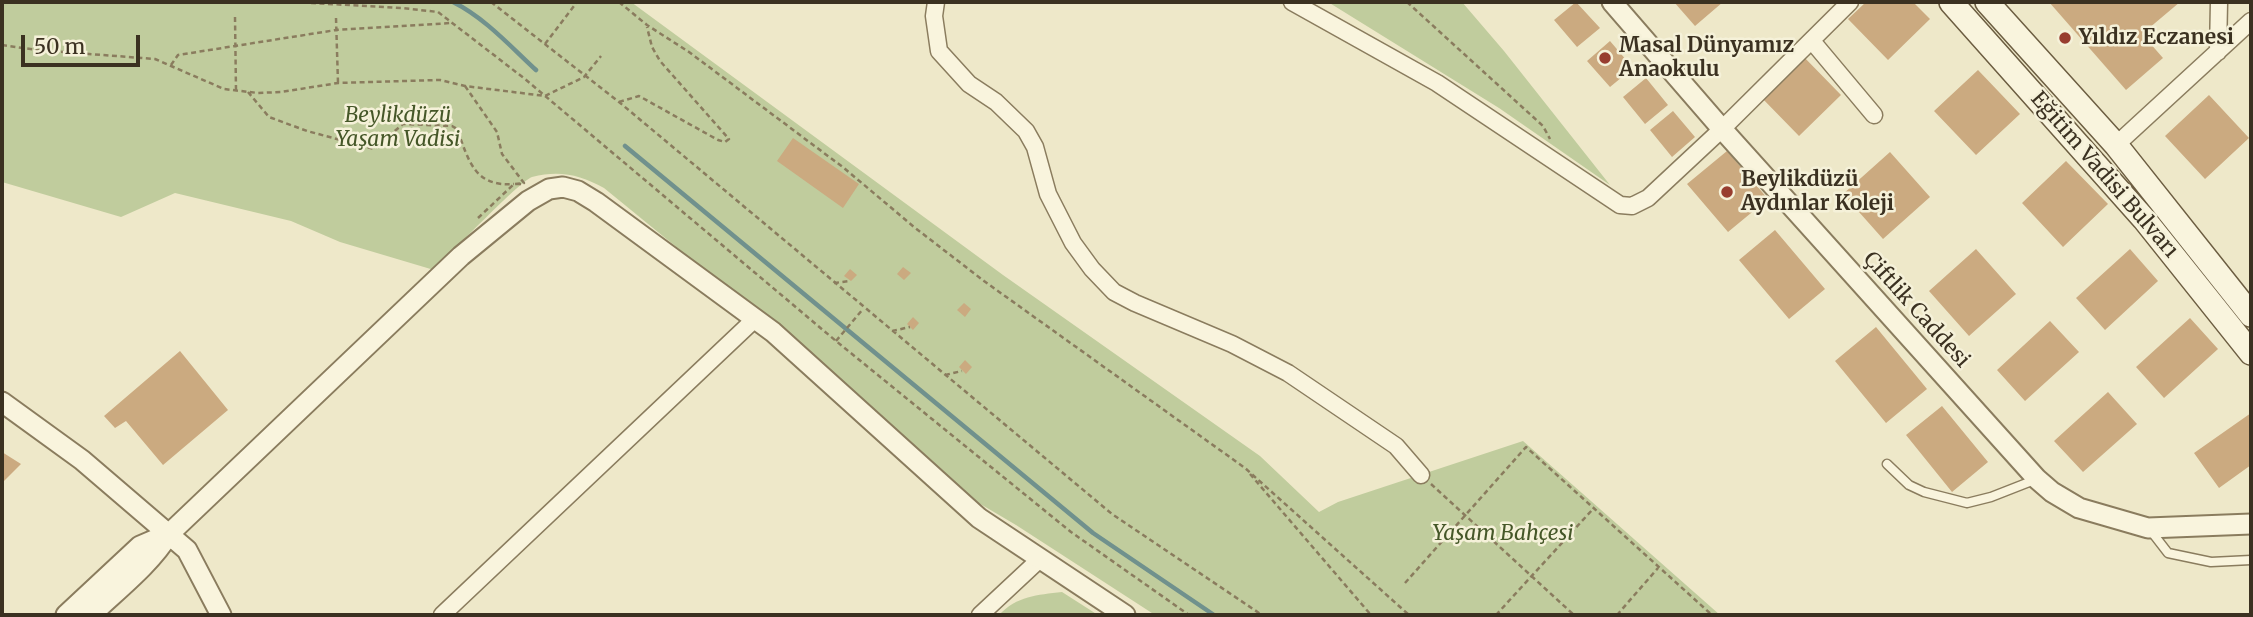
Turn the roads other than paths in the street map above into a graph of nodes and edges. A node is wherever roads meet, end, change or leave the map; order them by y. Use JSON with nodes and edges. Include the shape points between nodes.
{"nodes":[{"id":1,"x":936,"y":2,"type":"edge"},
{"id":2,"x":1292,"y":2,"type":"edge"},
{"id":3,"x":1612,"y":2,"type":"edge"},
{"id":4,"x":1850,"y":2,"type":"edge"},
{"id":5,"x":1951,"y":2,"type":"edge"},
{"id":6,"x":1987,"y":2,"type":"edge"},
{"id":7,"x":2220,"y":2,"type":"edge"},
{"id":8,"x":2251,"y":21,"type":"edge"},
{"id":9,"x":1812,"y":40,"type":"junction"},
{"id":10,"x":2218,"y":52,"type":"junction"},
{"id":11,"x":1874,"y":115,"type":"dead end"},
{"id":12,"x":1722,"y":130,"type":"junction"},
{"id":13,"x":2116,"y":145,"type":"junction"},
{"id":14,"x":2251,"y":315,"type":"edge"},
{"id":15,"x":756,"y":318,"type":"junction"},
{"id":16,"x":2251,"y":354,"type":"edge"},
{"id":17,"x":2,"y":402,"type":"edge"},
{"id":18,"x":1887,"y":464,"type":"dead end"},
{"id":19,"x":1421,"y":475,"type":"road end"},
{"id":20,"x":2037,"y":479,"type":"junction"},
{"id":21,"x":2251,"y":524,"type":"edge"},
{"id":22,"x":2148,"y":528,"type":"junction"},
{"id":23,"x":169,"y":534,"type":"junction"},
{"id":24,"x":1040,"y":559,"type":"junction"},
{"id":25,"x":2251,"y":559,"type":"edge"},
{"id":26,"x":66,"y":615,"type":"edge"},
{"id":27,"x":91,"y":615,"type":"edge"},
{"id":28,"x":221,"y":615,"type":"edge"},
{"id":29,"x":442,"y":615,"type":"edge"},
{"id":30,"x":980,"y":615,"type":"edge"},
{"id":31,"x":1125,"y":615,"type":"edge"}],
"edges":[{"from":1,"to":19,"type":"street","via":[[939,51],[969,84],[1026,131],[1048,194],[1073,243],[1114,292],[1288,373],[1396,446]]},
{"from":2,"to":12,"type":"street","via":[[1437,83],[1620,205],[1632,206],[1648,198]]},
{"from":3,"to":12,"type":"street","name":"Çiftlik Caddesi"},
{"from":4,"to":9,"type":"street"},
{"from":5,"to":16,"type":"main road","name":"Eğitim Vadisi Bulvarı","via":[[2144,219]]},
{"from":6,"to":13,"type":"main road","name":"Eğitim Vadisi Bulvarı"},
{"from":7,"to":10,"type":"street"},
{"from":8,"to":10,"type":"street"},
{"from":9,"to":11,"type":"street"},
{"from":9,"to":12,"type":"street"},
{"from":10,"to":13,"type":"street"},
{"from":12,"to":20,"type":"street","name":"Çiftlik Caddesi"},
{"from":13,"to":14,"type":"main road","name":"Eğitim Vadisi Bulvarı"},
{"from":15,"to":23,"type":"street","via":[[596,202],[571,189],[549,189],[461,256]]},
{"from":15,"to":24,"type":"street","via":[[979,518]]},
{"from":15,"to":29,"type":"street"},
{"from":17,"to":23,"type":"street","via":[[82,460]]},
{"from":18,"to":20,"type":"lane","via":[[1909,485],[1967,503]]},
{"from":20,"to":22,"type":"street","name":"Çiftlik Caddesi","via":[[2078,508]]},
{"from":21,"to":22,"type":"street","name":"Çiftlik Caddesi"},
{"from":22,"to":25,"type":"lane","via":[[2168,553],[2211,562]]},
{"from":23,"to":26,"type":"street","via":[[140,546]]},
{"from":23,"to":27,"type":"street"},
{"from":23,"to":28,"type":"street","via":[[187,550]]},
{"from":24,"to":30,"type":"street"},
{"from":24,"to":31,"type":"street"}]}
